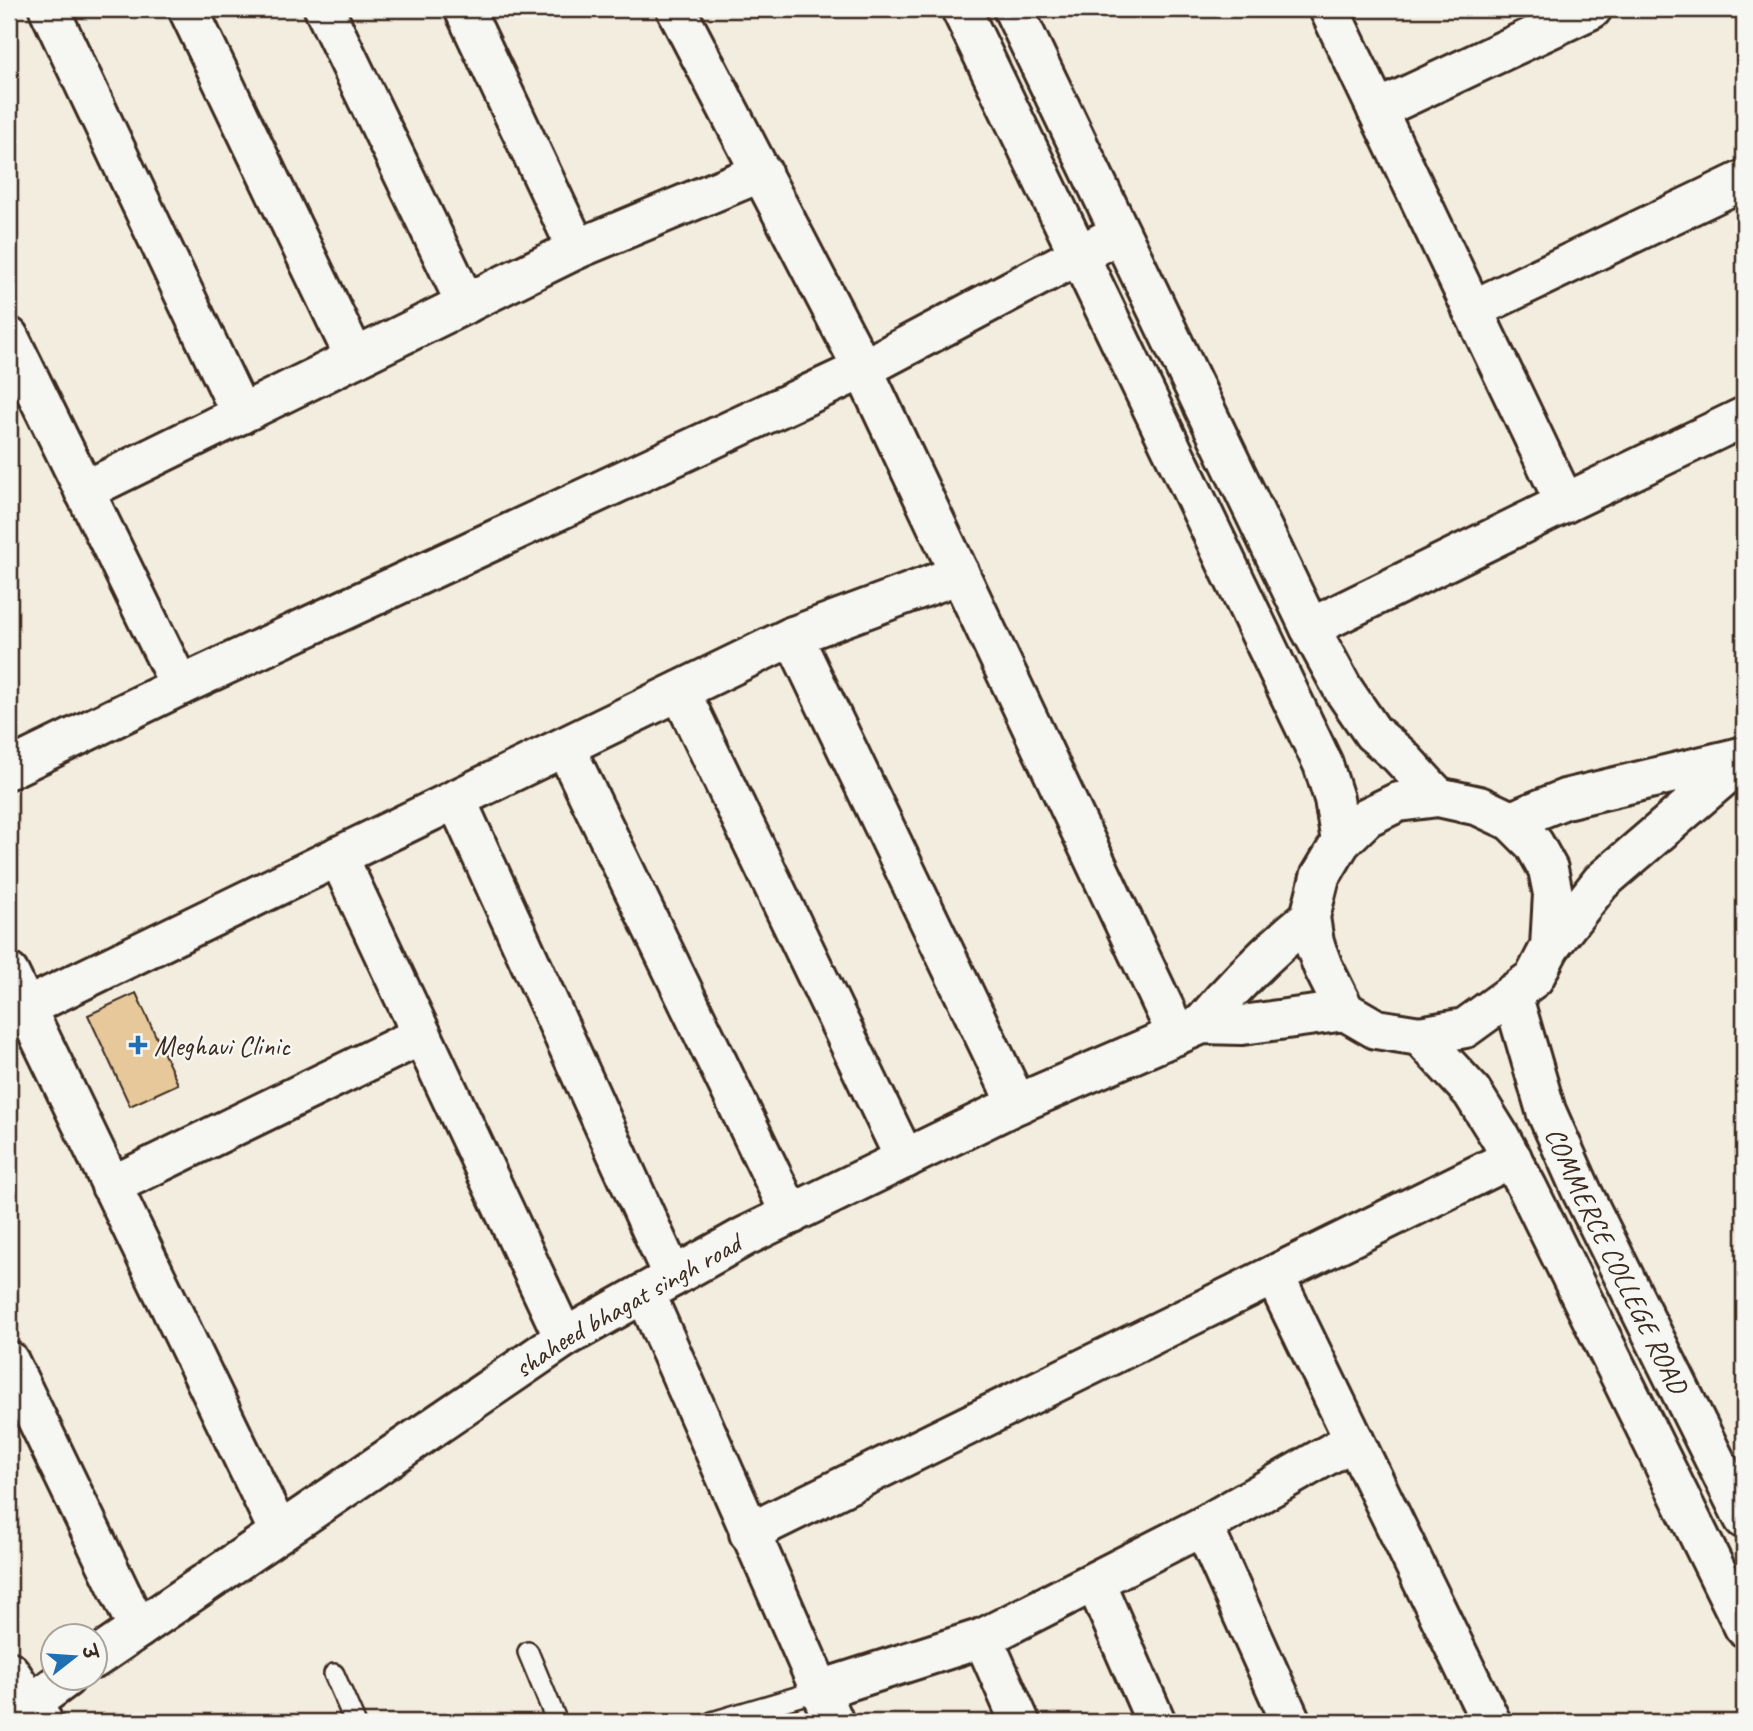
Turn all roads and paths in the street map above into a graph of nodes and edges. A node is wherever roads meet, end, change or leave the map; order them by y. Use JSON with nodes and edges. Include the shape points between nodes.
{"nodes":[{"id":1,"x":49,"y":9,"type":"edge"},
{"id":2,"x":188,"y":9,"type":"edge"},
{"id":3,"x":324,"y":9,"type":"edge"},
{"id":4,"x":464,"y":9,"type":"edge"},
{"id":5,"x":676,"y":9,"type":"edge"},
{"id":6,"x":961,"y":9,"type":"edge"},
{"id":7,"x":1013,"y":9,"type":"edge"},
{"id":8,"x":1329,"y":9,"type":"edge"},
{"id":9,"x":1592,"y":9,"type":"edge"},
{"id":10,"x":1377,"y":110,"type":"junction"},
{"id":11,"x":762,"y":172,"type":"junction"},
{"id":12,"x":1744,"y":180,"type":"edge"},
{"id":13,"x":1120,"y":233,"type":"junction"},
{"id":14,"x":577,"y":249,"type":"junction"},
{"id":15,"x":1078,"y":254,"type":"junction"},
{"id":16,"x":466,"y":304,"type":"junction"},
{"id":17,"x":1472,"y":310,"type":"junction"},
{"id":18,"x":9,"y":337,"type":"edge"},
{"id":19,"x":355,"y":358,"type":"junction"},
{"id":20,"x":863,"y":369,"type":"junction"},
{"id":21,"x":241,"y":414,"type":"junction"},
{"id":22,"x":1744,"y":417,"type":"edge"},
{"id":23,"x":84,"y":491,"type":"junction"},
{"id":24,"x":1565,"y":503,"type":"junction"},
{"id":25,"x":960,"y":574,"type":"junction"},
{"id":26,"x":1310,"y":628,"type":"junction"},
{"id":27,"x":793,"y":636,"type":"junction"},
{"id":28,"x":180,"y":686,"type":"junction"},
{"id":29,"x":680,"y":691,"type":"junction"},
{"id":30,"x":565,"y":747,"type":"junction"},
{"id":31,"x":1744,"y":757,"type":"edge"},
{"id":32,"x":9,"y":769,"type":"edge"},
{"id":33,"x":1438,"y":797,"type":"junction"},
{"id":34,"x":456,"y":799,"type":"junction"},
{"id":35,"x":1511,"y":821,"type":"junction"},
{"id":36,"x":1341,"y":842,"type":"junction"},
{"id":37,"x":338,"y":856,"type":"junction"},
{"id":38,"x":1310,"y":917,"type":"junction"},
{"id":39,"x":1550,"y":947,"type":"junction"},
{"id":40,"x":9,"y":974,"type":"edge"},
{"id":41,"x":1513,"y":994,"type":"junction"},
{"id":42,"x":25,"y":1008,"type":"junction"},
{"id":43,"x":1345,"y":1012,"type":"junction"},
{"id":44,"x":1190,"y":1029,"type":"junction"},
{"id":45,"x":422,"y":1035,"type":"junction"},
{"id":46,"x":1420,"y":1036,"type":"junction"},
{"id":47,"x":1017,"y":1104,"type":"junction"},
{"id":48,"x":1512,"y":1158,"type":"junction"},
{"id":49,"x":905,"y":1159,"type":"junction"},
{"id":50,"x":111,"y":1186,"type":"junction"},
{"id":51,"x":791,"y":1215,"type":"junction"},
{"id":52,"x":1274,"y":1275,"type":"junction"},
{"id":53,"x":659,"y":1285,"type":"junction"},
{"id":54,"x":564,"y":1338,"type":"junction"},
{"id":55,"x":9,"y":1361,"type":"edge"},
{"id":56,"x":1354,"y":1440,"type":"junction"},
{"id":57,"x":1744,"y":1519,"type":"edge"},
{"id":58,"x":1203,"y":1526,"type":"junction"},
{"id":59,"x":279,"y":1532,"type":"junction"},
{"id":60,"x":749,"y":1533,"type":"junction"},
{"id":61,"x":1095,"y":1582,"type":"junction"},
{"id":62,"x":1744,"y":1627,"type":"edge"},
{"id":63,"x":138,"y":1629,"type":"junction"},
{"id":64,"x":983,"y":1638,"type":"junction"},
{"id":65,"x":108,"y":1649,"type":"edge"},
{"id":66,"x":528,"y":1652,"type":"dead end"},
{"id":67,"x":9,"y":1671,"type":"edge"},
{"id":68,"x":334,"y":1674,"type":"dead end"},
{"id":69,"x":51,"y":1692,"type":"edge"},
{"id":70,"x":827,"y":1706,"type":"edge"},
{"id":71,"x":27,"y":1715,"type":"edge"},
{"id":72,"x":355,"y":1722,"type":"edge"},
{"id":73,"x":557,"y":1722,"type":"edge"},
{"id":74,"x":712,"y":1722,"type":"edge"},
{"id":75,"x":1020,"y":1722,"type":"edge"},
{"id":76,"x":1156,"y":1722,"type":"edge"},
{"id":77,"x":1291,"y":1722,"type":"edge"},
{"id":78,"x":1491,"y":1722,"type":"edge"}],
"edges":[{"from":1,"to":21,"type":"street"},
{"from":2,"to":19,"type":"street"},
{"from":3,"to":16,"type":"street"},
{"from":4,"to":14,"type":"street"},
{"from":5,"to":11,"type":"street"},
{"from":6,"to":15,"type":"street"},
{"from":7,"to":13,"type":"street"},
{"from":8,"to":10,"type":"street"},
{"from":9,"to":10,"type":"street"},
{"from":10,"to":17,"type":"street"},
{"from":11,"to":14,"type":"street"},
{"from":11,"to":20,"type":"street"},
{"from":12,"to":17,"type":"street"},
{"from":13,"to":15,"type":"street"},
{"from":13,"to":26,"type":"street"},
{"from":14,"to":16,"type":"street"},
{"from":15,"to":20,"type":"street"},
{"from":15,"to":36,"type":"street","via":[[1323,764]]},
{"from":16,"to":19,"type":"street"},
{"from":17,"to":24,"type":"street"},
{"from":18,"to":23,"type":"street"},
{"from":19,"to":21,"type":"street"},
{"from":20,"to":25,"type":"street"},
{"from":20,"to":28,"type":"street"},
{"from":21,"to":23,"type":"street"},
{"from":22,"to":24,"type":"street"},
{"from":23,"to":28,"type":"street"},
{"from":24,"to":26,"type":"street"},
{"from":25,"to":27,"type":"street"},
{"from":25,"to":44,"type":"street"},
{"from":26,"to":33,"type":"street","via":[[1373,733]]},
{"from":27,"to":29,"type":"street"},
{"from":27,"to":47,"type":"street"},
{"from":28,"to":32,"type":"street"},
{"from":29,"to":30,"type":"street"},
{"from":29,"to":49,"type":"street"},
{"from":30,"to":34,"type":"street"},
{"from":30,"to":51,"type":"street"},
{"from":31,"to":35,"type":"street","via":[[1565,799]]},
{"from":31,"to":39,"type":"street","via":[[1610,874]]},
{"from":33,"to":35,"type":"street","via":[[1479,806]]},
{"from":33,"to":36,"type":"street","via":[[1398,802],[1367,817]]},
{"from":34,"to":37,"type":"street"},
{"from":34,"to":53,"type":"street"},
{"from":35,"to":39,"type":"street","via":[[1534,844],[1548,869],[1553,894]]},
{"from":36,"to":38,"type":"street","via":[[1320,877]]},
{"from":37,"to":42,"type":"street"},
{"from":37,"to":45,"type":"street"},
{"from":38,"to":43,"type":"street","via":[[1314,943]]},
{"from":38,"to":44,"type":"street"},
{"from":39,"to":41,"type":"street","via":[[1534,978]]},
{"from":40,"to":42,"type":"street"},
{"from":41,"to":46,"type":"street","via":[[1465,1028]]},
{"from":41,"to":57,"type":"street","name":"COMMERCE COLLEGE ROAD","via":[[1546,1111]]},
{"from":42,"to":50,"type":"street"},
{"from":43,"to":44,"type":"street"},
{"from":43,"to":46,"type":"street","via":[[1376,1029]]},
{"from":44,"to":47,"type":"street","name":"shaheed bhagat singh road"},
{"from":45,"to":50,"type":"street"},
{"from":45,"to":54,"type":"street"},
{"from":46,"to":48,"type":"street","via":[[1472,1092]]},
{"from":47,"to":49,"type":"street","name":"shaheed bhagat singh road"},
{"from":48,"to":52,"type":"street"},
{"from":48,"to":62,"type":"street"},
{"from":49,"to":51,"type":"street","name":"shaheed bhagat singh road"},
{"from":50,"to":59,"type":"street"},
{"from":51,"to":53,"type":"street","name":"shaheed bhagat singh road"},
{"from":52,"to":56,"type":"street"},
{"from":52,"to":60,"type":"street"},
{"from":53,"to":54,"type":"street","name":"shaheed bhagat singh road"},
{"from":53,"to":60,"type":"street"},
{"from":54,"to":59,"type":"street","name":"shaheed bhagat singh road"},
{"from":55,"to":63,"type":"street"},
{"from":56,"to":58,"type":"street"},
{"from":56,"to":78,"type":"street"},
{"from":58,"to":61,"type":"street"},
{"from":58,"to":77,"type":"street"},
{"from":59,"to":63,"type":"street","name":"shaheed bhagat singh road"},
{"from":60,"to":70,"type":"street"},
{"from":61,"to":64,"type":"street"},
{"from":61,"to":76,"type":"street"},
{"from":63,"to":65,"type":"street","name":"shaheed bhagat singh road"},
{"from":64,"to":70,"type":"street"},
{"from":64,"to":75,"type":"street"},
{"from":66,"to":73,"type":"lane"},
{"from":67,"to":71,"type":"street"},
{"from":68,"to":72,"type":"lane"},
{"from":69,"to":71,"type":"street"},
{"from":70,"to":74,"type":"lane"}]}
